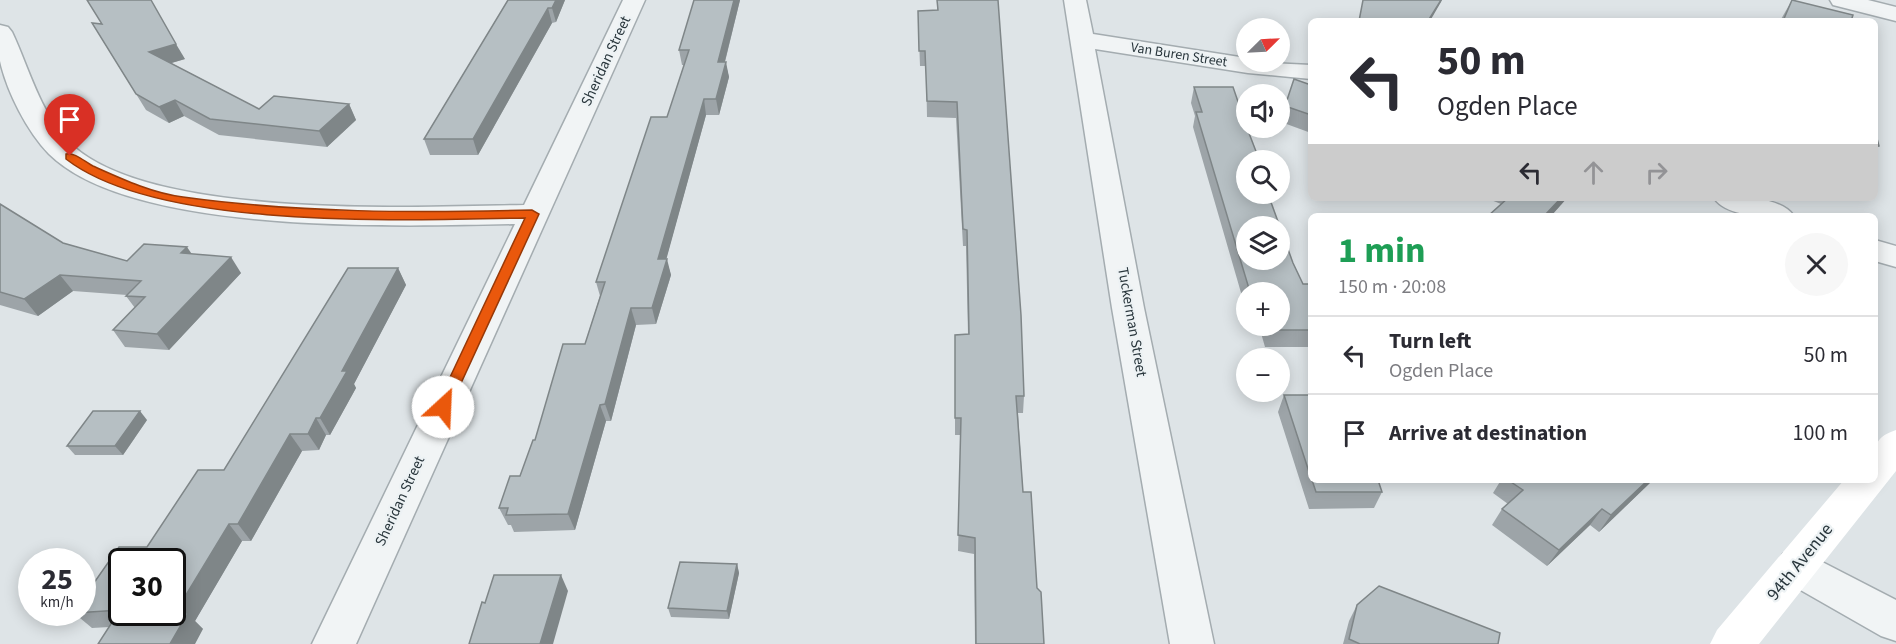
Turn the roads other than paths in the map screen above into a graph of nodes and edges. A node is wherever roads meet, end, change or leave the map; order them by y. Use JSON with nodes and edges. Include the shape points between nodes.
{"nodes":[{"id":1,"x":634,"y":0,"type":"edge"},
{"id":2,"x":1075,"y":0,"type":"edge"},
{"id":3,"x":1841,"y":0,"type":"edge"},
{"id":4,"x":1896,"y":14,"type":"edge"},
{"id":5,"x":0,"y":32,"type":"edge"},
{"id":6,"x":1084,"y":40,"type":"junction"},
{"id":7,"x":1308,"y":72,"type":"edge"},
{"id":8,"x":1736,"y":201,"type":"edge"},
{"id":9,"x":1770,"y":213,"type":"edge"},
{"id":10,"x":532,"y":214,"type":"junction"},
{"id":11,"x":1878,"y":251,"type":"edge"},
{"id":12,"x":1896,"y":257,"type":"edge"},
{"id":13,"x":1896,"y":444,"type":"edge"},
{"id":14,"x":1878,"y":466,"type":"edge"},
{"id":15,"x":1865,"y":483,"type":"edge"},
{"id":16,"x":1797,"y":567,"type":"junction"},
{"id":17,"x":1896,"y":622,"type":"edge"},
{"id":18,"x":334,"y":644,"type":"edge"},
{"id":19,"x":1192,"y":644,"type":"edge"},
{"id":20,"x":1732,"y":644,"type":"edge"}],
"edges":[{"from":1,"to":10,"type":"street","name":"Sheridan Street"},
{"from":2,"to":6,"type":"street","name":"Tuckerman Street"},
{"from":3,"to":4,"type":"street"},
{"from":5,"to":10,"type":"street","via":[[30,102],[59,148],[80,165],[129,187],[180,201],[273,211],[421,216]]},
{"from":6,"to":7,"type":"street","name":"Van Buren Street"},
{"from":6,"to":19,"type":"street","name":"Tuckerman Street","via":[[1128,308]]},
{"from":8,"to":9,"type":"street"},
{"from":10,"to":18,"type":"street","name":"Sheridan Street"},
{"from":11,"to":12,"type":"street"},
{"from":13,"to":14,"type":"street"},
{"from":15,"to":16,"type":"street","name":"94th Avenue"},
{"from":16,"to":17,"type":"street"},
{"from":16,"to":20,"type":"street","name":"94th Avenue"}]}
